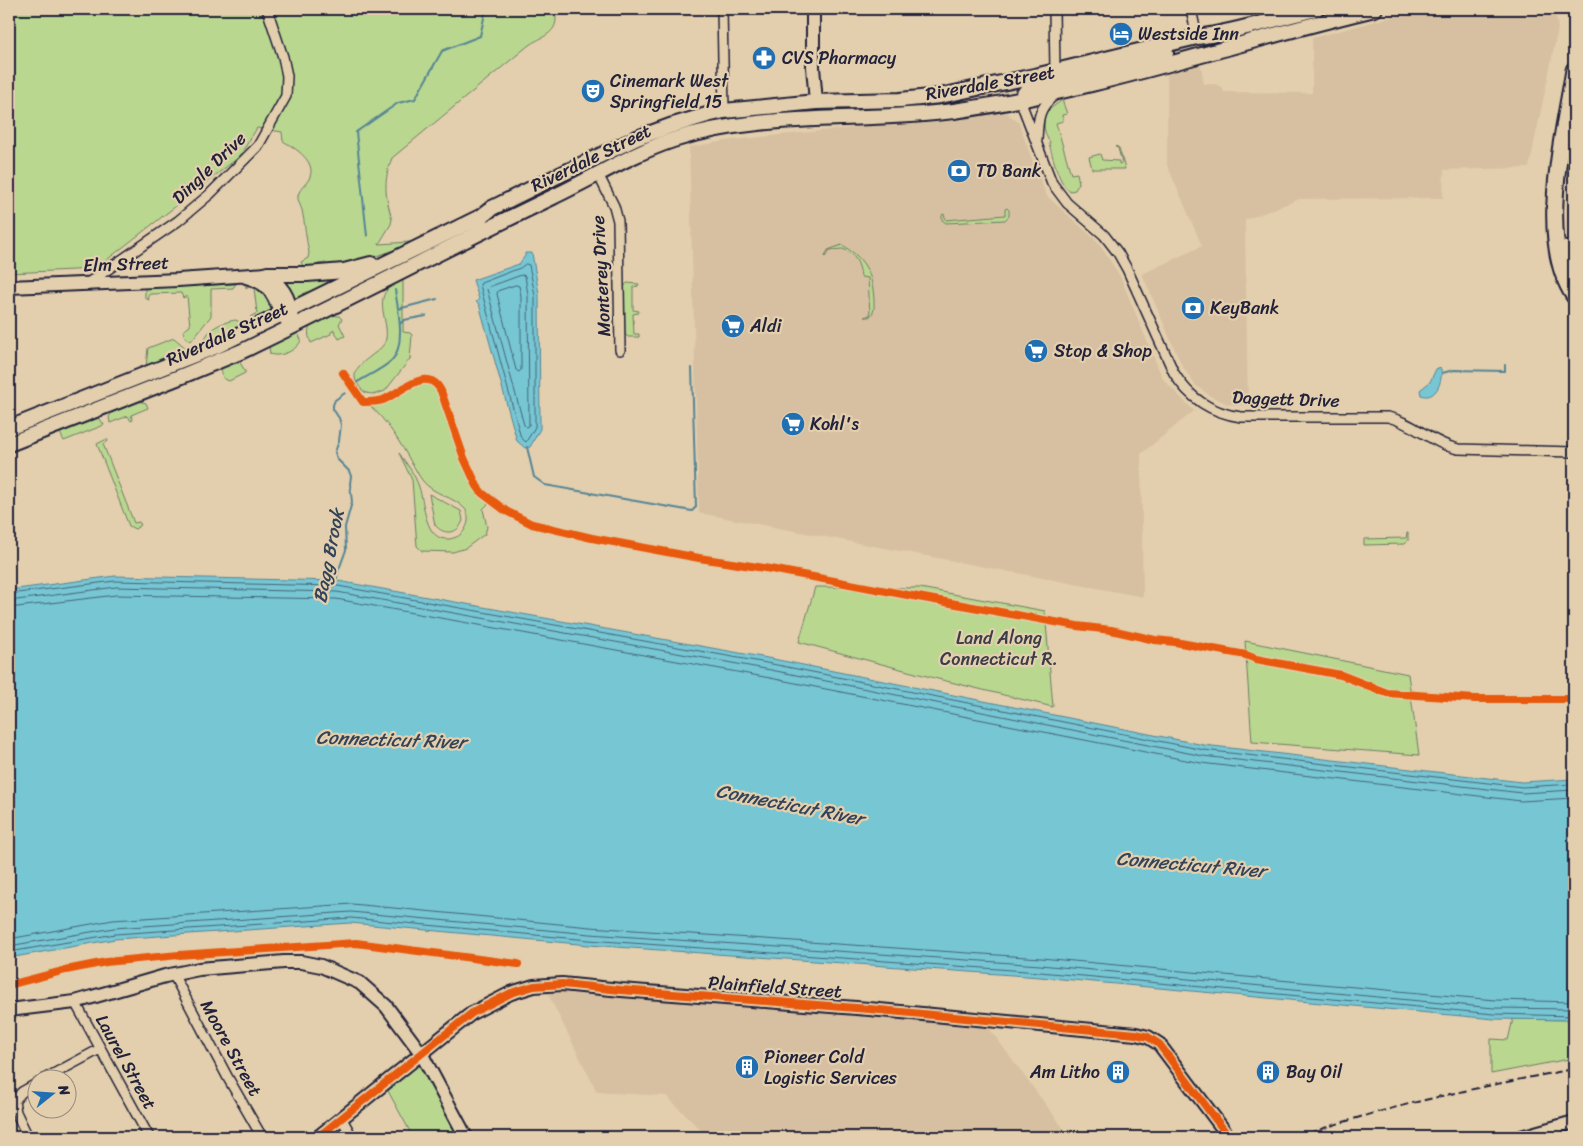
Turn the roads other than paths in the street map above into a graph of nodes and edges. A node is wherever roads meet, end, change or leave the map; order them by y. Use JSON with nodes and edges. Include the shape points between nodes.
{"nodes":[{"id":1,"x":267,"y":9,"type":"edge"},
{"id":2,"x":722,"y":9,"type":"edge"},
{"id":3,"x":813,"y":9,"type":"edge"},
{"id":4,"x":1054,"y":9,"type":"edge"},
{"id":5,"x":1191,"y":9,"type":"edge"},
{"id":6,"x":1316,"y":9,"type":"edge"},
{"id":7,"x":1375,"y":9,"type":"edge"},
{"id":8,"x":1218,"y":34,"type":"junction"},
{"id":9,"x":1197,"y":37,"type":"junction"},
{"id":10,"x":1574,"y":70,"type":"edge"},
{"id":11,"x":1055,"y":71,"type":"junction"},
{"id":12,"x":997,"y":84,"type":"junction"},
{"id":13,"x":1060,"y":91,"type":"junction"},
{"id":14,"x":1020,"y":100,"type":"junction"},
{"id":15,"x":816,"y":102,"type":"junction"},
{"id":16,"x":724,"y":112,"type":"junction"},
{"id":17,"x":820,"y":120,"type":"junction"},
{"id":18,"x":1037,"y":140,"type":"junction"},
{"id":19,"x":1560,"y":163,"type":"junction"},
{"id":20,"x":575,"y":167,"type":"junction"},
{"id":21,"x":598,"y":174,"type":"junction"},
{"id":22,"x":513,"y":216,"type":"junction"},
{"id":23,"x":401,"y":256,"type":"junction"},
{"id":24,"x":1574,"y":272,"type":"edge"},
{"id":25,"x":267,"y":274,"type":"junction"},
{"id":26,"x":245,"y":277,"type":"junction"},
{"id":27,"x":88,"y":283,"type":"junction"},
{"id":28,"x":9,"y":287,"type":"edge"},
{"id":29,"x":1574,"y":296,"type":"edge"},
{"id":30,"x":287,"y":312,"type":"junction"},
{"id":31,"x":292,"y":326,"type":"junction"},
{"id":32,"x":620,"y":350,"type":"dead end"},
{"id":33,"x":9,"y":428,"type":"edge"},
{"id":34,"x":9,"y":444,"type":"edge"},
{"id":35,"x":1574,"y":452,"type":"edge"},
{"id":36,"x":173,"y":974,"type":"junction"},
{"id":37,"x":75,"y":1002,"type":"junction"},
{"id":38,"x":9,"y":1010,"type":"edge"},
{"id":39,"x":100,"y":1049,"type":"junction"},
{"id":40,"x":421,"y":1053,"type":"junction"},
{"id":41,"x":65,"y":1068,"type":"edge"},
{"id":42,"x":28,"y":1089,"type":"edge"},
{"id":43,"x":342,"y":1119,"type":"junction"},
{"id":44,"x":1574,"y":1122,"type":"edge"},
{"id":45,"x":28,"y":1137,"type":"edge"},
{"id":46,"x":149,"y":1137,"type":"edge"},
{"id":47,"x":262,"y":1137,"type":"edge"},
{"id":48,"x":318,"y":1137,"type":"edge"},
{"id":49,"x":352,"y":1137,"type":"edge"},
{"id":50,"x":466,"y":1137,"type":"edge"},
{"id":51,"x":1229,"y":1137,"type":"edge"},
{"id":52,"x":1521,"y":1137,"type":"edge"}],
"edges":[{"from":1,"to":27,"type":"street","name":"Dingle Drive","via":[[283,57],[287,76],[286,96],[258,146],[178,221]]},
{"from":2,"to":16,"type":"street"},
{"from":3,"to":15,"type":"street"},
{"from":4,"to":11,"type":"street"},
{"from":5,"to":9,"type":"street"},
{"from":6,"to":8,"type":"main road","name":"Riverdale Street"},
{"from":7,"to":13,"type":"main road","name":"Riverdale Street"},
{"from":8,"to":9,"type":"main road","name":"Riverdale Street"},
{"from":8,"to":14,"type":"main road","via":[[1187,48],[1102,72],[1036,86],[1026,91]]},
{"from":9,"to":11,"type":"main road","name":"Riverdale Street"},
{"from":10,"to":19,"type":"highway"},
{"from":11,"to":12,"type":"main road","name":"Riverdale Street"},
{"from":12,"to":14,"type":"main road"},
{"from":12,"to":15,"type":"main road","name":"Riverdale Street","via":[[940,96],[900,100]]},
{"from":13,"to":14,"type":"main road","name":"Riverdale Street"},
{"from":13,"to":18,"type":"street","via":[[1049,100],[1038,117]]},
{"from":14,"to":17,"type":"main road","name":"Riverdale Street","via":[[908,116]]},
{"from":14,"to":18,"type":"street","name":"Daggett Drive"},
{"from":15,"to":16,"type":"main road","name":"Riverdale Street"},
{"from":15,"to":17,"type":"main road"},
{"from":16,"to":20,"type":"main road","name":"Riverdale Street","via":[[648,134]]},
{"from":17,"to":21,"type":"main road","name":"Riverdale Street","via":[[774,121],[700,132],[671,141]]},
{"from":18,"to":35,"type":"street","name":"Daggett Drive","via":[[1055,188],[1067,203],[1100,230],[1115,249],[1174,373],[1187,391],[1204,404],[1224,414],[1246,418],[1388,417],[1458,449]]},
{"from":19,"to":24,"type":"highway","via":[[1557,194],[1560,222]]},
{"from":19,"to":29,"type":"highway","via":[[1555,204],[1556,240],[1562,273]]},
{"from":20,"to":22,"type":"main road","via":[[559,181],[506,208],[506,216]]},
{"from":20,"to":23,"type":"main road","name":"Riverdale Street"},
{"from":21,"to":22,"type":"main road","name":"Riverdale Street"},
{"from":21,"to":32,"type":"street","name":"Monterey Drive","via":[[618,221]]},
{"from":22,"to":31,"type":"main road","name":"Riverdale Street"},
{"from":23,"to":25,"type":"main road","via":[[344,271]]},
{"from":23,"to":30,"type":"main road","name":"Riverdale Street"},
{"from":25,"to":26,"type":"street","name":"Elm Street"},
{"from":25,"to":30,"type":"street","name":"Elm Street","via":[[278,282],[284,292]]},
{"from":26,"to":27,"type":"street","name":"Elm Street"},
{"from":26,"to":30,"type":"street","name":"Elm Street","via":[[269,289]]},
{"from":27,"to":28,"type":"street","name":"Elm Street"},
{"from":30,"to":31,"type":"street","name":"Elm Street"},
{"from":30,"to":33,"type":"main road","name":"Riverdale Street","via":[[218,346]]},
{"from":31,"to":34,"type":"main road","name":"Riverdale Street","via":[[240,352]]},
{"from":36,"to":37,"type":"street"},
{"from":36,"to":40,"type":"street","via":[[256,963],[292,962],[321,966],[360,983],[386,1006]]},
{"from":36,"to":47,"type":"street","name":"Moore Street"},
{"from":37,"to":38,"type":"street"},
{"from":37,"to":39,"type":"street","name":"Laurel Street"},
{"from":39,"to":41,"type":"street"},
{"from":39,"to":46,"type":"street","name":"Laurel Street"},
{"from":40,"to":43,"type":"street","name":"Plainfield Street"},
{"from":40,"to":50,"type":"street"},
{"from":40,"to":51,"type":"street","name":"Plainfield Street","via":[[490,1003],[534,986],[562,984],[1092,1029],[1136,1034],[1159,1044]]},
{"from":42,"to":45,"type":"street","via":[[14,1101]]},
{"from":43,"to":48,"type":"street","name":"Plainfield Street"},
{"from":43,"to":49,"type":"street"},
{"from":44,"to":52,"type":"street"}]}
